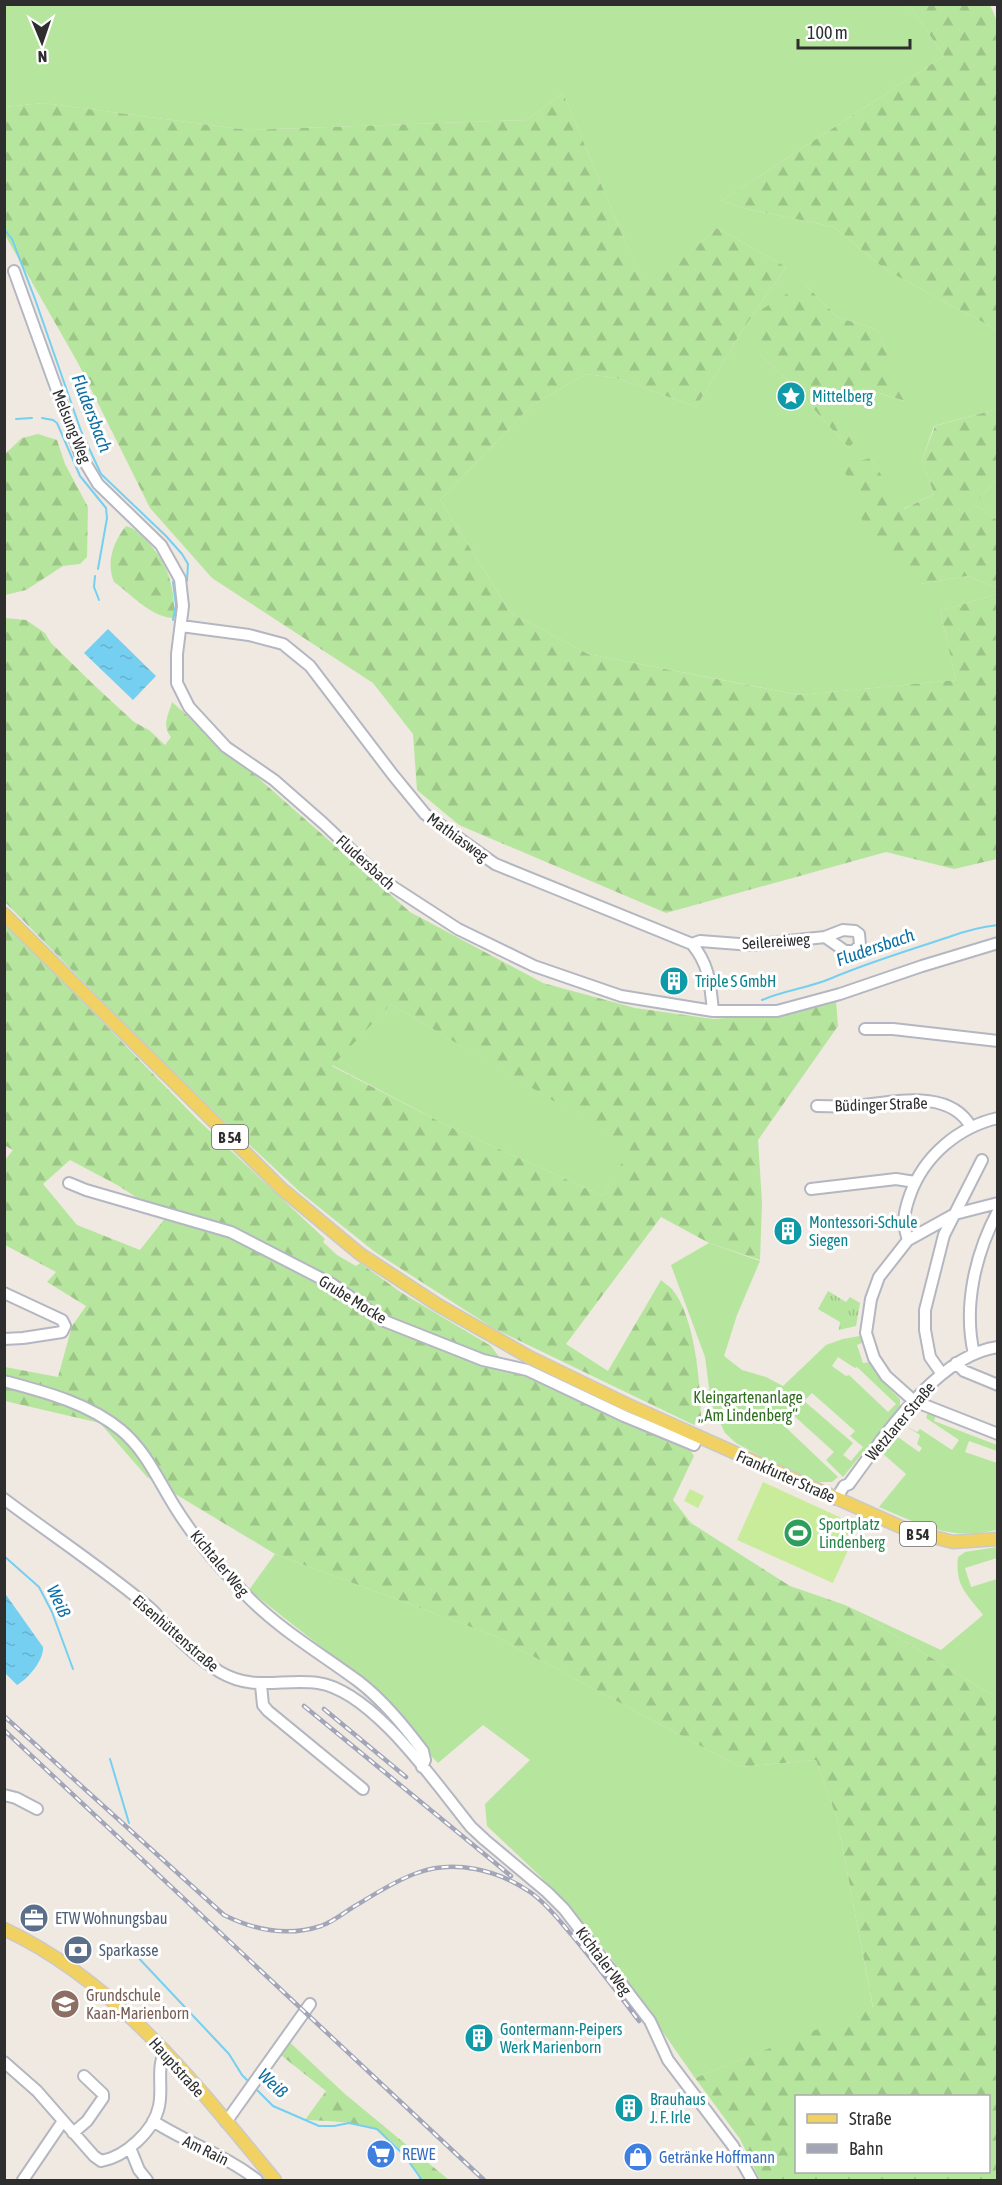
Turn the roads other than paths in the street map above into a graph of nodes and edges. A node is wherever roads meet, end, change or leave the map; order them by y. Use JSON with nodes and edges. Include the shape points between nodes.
{"nodes":[{"id":1,"x":14,"y":271,"type":"dead end"},
{"id":2,"x":181,"y":626,"type":"junction"},
{"id":3,"x":4,"y":914,"type":"edge"},
{"id":4,"x":825,"y":937,"type":"dead end"},
{"id":5,"x":998,"y":943,"type":"edge"},
{"id":6,"x":692,"y":944,"type":"junction"},
{"id":7,"x":713,"y":1011,"type":"junction"},
{"id":8,"x":865,"y":1029,"type":"dead end"},
{"id":9,"x":998,"y":1041,"type":"edge"},
{"id":10,"x":817,"y":1106,"type":"dead end"},
{"id":11,"x":998,"y":1118,"type":"edge"},
{"id":12,"x":971,"y":1127,"type":"junction"},
{"id":13,"x":982,"y":1160,"type":"dead end"},
{"id":14,"x":915,"y":1182,"type":"junction"},
{"id":15,"x":69,"y":1183,"type":"dead end"},
{"id":16,"x":811,"y":1189,"type":"dead end"},
{"id":17,"x":998,"y":1203,"type":"edge"},
{"id":18,"x":998,"y":1211,"type":"edge"},
{"id":19,"x":955,"y":1214,"type":"junction"},
{"id":20,"x":908,"y":1240,"type":"junction"},
{"id":21,"x":4,"y":1293,"type":"edge"},
{"id":22,"x":4,"y":1339,"type":"edge"},
{"id":23,"x":998,"y":1347,"type":"edge"},
{"id":24,"x":974,"y":1354,"type":"junction"},
{"id":25,"x":956,"y":1363,"type":"junction"},
{"id":26,"x":942,"y":1374,"type":"junction"},
{"id":27,"x":4,"y":1381,"type":"edge"},
{"id":28,"x":998,"y":1385,"type":"edge"},
{"id":29,"x":914,"y":1401,"type":"junction"},
{"id":30,"x":998,"y":1434,"type":"edge"},
{"id":31,"x":698,"y":1436,"type":"junction"},
{"id":32,"x":4,"y":1499,"type":"edge"},
{"id":33,"x":839,"y":1500,"type":"junction"},
{"id":34,"x":998,"y":1539,"type":"edge"},
{"id":35,"x":261,"y":1685,"type":"junction"},
{"id":36,"x":422,"y":1767,"type":"junction"},
{"id":37,"x":363,"y":1789,"type":"dead end"},
{"id":38,"x":4,"y":1795,"type":"edge"},
{"id":39,"x":37,"y":1809,"type":"dead end"},
{"id":40,"x":4,"y":1929,"type":"edge"},
{"id":41,"x":310,"y":2004,"type":"dead end"},
{"id":42,"x":165,"y":2051,"type":"junction"},
{"id":43,"x":4,"y":2062,"type":"edge"},
{"id":44,"x":84,"y":2076,"type":"dead end"},
{"id":45,"x":63,"y":2121,"type":"junction"},
{"id":46,"x":153,"y":2121,"type":"junction"},
{"id":47,"x":226,"y":2121,"type":"junction"},
{"id":48,"x":73,"y":2133,"type":"junction"},
{"id":49,"x":130,"y":2148,"type":"junction"},
{"id":50,"x":23,"y":2181,"type":"edge"},
{"id":51,"x":147,"y":2181,"type":"edge"},
{"id":52,"x":257,"y":2181,"type":"edge"},
{"id":53,"x":275,"y":2181,"type":"edge"},
{"id":54,"x":752,"y":2181,"type":"edge"}],
"edges":[{"from":1,"to":2,"type":"street","name":"Melsung Weg","via":[[80,454],[98,484],[161,545],[180,579]]},
{"from":2,"to":6,"type":"street","name":"Mathiasweg","via":[[249,635],[283,645],[310,666],[425,814],[495,864]]},
{"from":2,"to":7,"type":"street","name":"Fludersbach","via":[[177,683],[189,707],[226,747],[274,780],[384,881],[458,930],[534,966],[621,996]]},
{"from":3,"to":31,"type":"main road","name":"Frankfurter Straße","number":"B 54","via":[[282,1189],[360,1254],[480,1330]]},
{"from":4,"to":6,"type":"street","name":"Seilereiweg","via":[[752,945],[700,941]]},
{"from":5,"to":7,"type":"street","name":"Fludersbach","via":[[777,1011]]},
{"from":6,"to":7,"type":"street","via":[[703,958]]},
{"from":8,"to":9,"type":"street"},
{"from":10,"to":12,"type":"street","name":"Büdinger Straße","via":[[930,1101],[959,1113]]},
{"from":11,"to":12,"type":"street"},
{"from":12,"to":14,"type":"street","via":[[947,1143]]},
{"from":13,"to":19,"type":"street"},
{"from":14,"to":16,"type":"street","via":[[896,1179]]},
{"from":14,"to":20,"type":"street","via":[[903,1216]]},
{"from":15,"to":31,"type":"street","name":"Grube Mocke","via":[[231,1232],[332,1284],[381,1320],[483,1360],[527,1370],[694,1444]]},
{"from":17,"to":19,"type":"street"},
{"from":18,"to":24,"type":"street","via":[[981,1249],[970,1296],[969,1335]]},
{"from":19,"to":20,"type":"street"},
{"from":19,"to":26,"type":"street","via":[[944,1235],[925,1310],[930,1357]]},
{"from":20,"to":29,"type":"street","via":[[879,1277],[866,1334],[874,1358],[886,1376]]},
{"from":21,"to":22,"type":"street","via":[[62,1320],[65,1326],[62,1332]]},
{"from":23,"to":24,"type":"street","name":"Wetzlarer Straße"},
{"from":24,"to":25,"type":"street","name":"Wetzlarer Straße"},
{"from":25,"to":26,"type":"street","name":"Wetzlarer Straße"},
{"from":25,"to":28,"type":"street","via":[[964,1371]]},
{"from":26,"to":29,"type":"street","name":"Wetzlarer Straße"},
{"from":27,"to":36,"type":"street","name":"Kichtaler Weg","via":[[80,1406],[126,1435],[145,1456],[175,1509],[246,1595],[385,1706],[423,1751]]},
{"from":29,"to":30,"type":"street"},
{"from":29,"to":33,"type":"street","name":"Wetzlarer Straße"},
{"from":31,"to":33,"type":"main road","name":"Frankfurter Straße","number":"B 54"},
{"from":32,"to":35,"type":"street","name":"Eisenhüttenstraße","via":[[152,1609],[176,1636],[218,1671]]},
{"from":33,"to":34,"type":"main road","name":"Frankfurter Straße","number":"B 54","via":[[941,1540]]},
{"from":35,"to":36,"type":"street","name":"Kichtaler Weg","via":[[311,1682],[341,1690],[396,1736]]},
{"from":35,"to":37,"type":"street","via":[[263,1705],[268,1711]]},
{"from":36,"to":54,"type":"street","name":"Kichtaler Weg","via":[[471,1827],[564,1909],[650,2021],[668,2060],[733,2146]]},
{"from":38,"to":39,"type":"street"},
{"from":40,"to":42,"type":"main road","name":"Hauptstraße","via":[[78,1973]]},
{"from":41,"to":47,"type":"street"},
{"from":42,"to":46,"type":"street","via":[[159,2108]]},
{"from":42,"to":47,"type":"main road","name":"Hauptstraße"},
{"from":43,"to":45,"type":"street"},
{"from":44,"to":48,"type":"street","via":[[103,2098]]},
{"from":45,"to":48,"type":"street"},
{"from":45,"to":50,"type":"street"},
{"from":46,"to":49,"type":"street"},
{"from":46,"to":52,"type":"street","name":"Am Rain","via":[[224,2157]]},
{"from":47,"to":53,"type":"main road","name":"Hauptstraße"},
{"from":48,"to":49,"type":"street","via":[[101,2161]]},
{"from":49,"to":51,"type":"street"}]}
